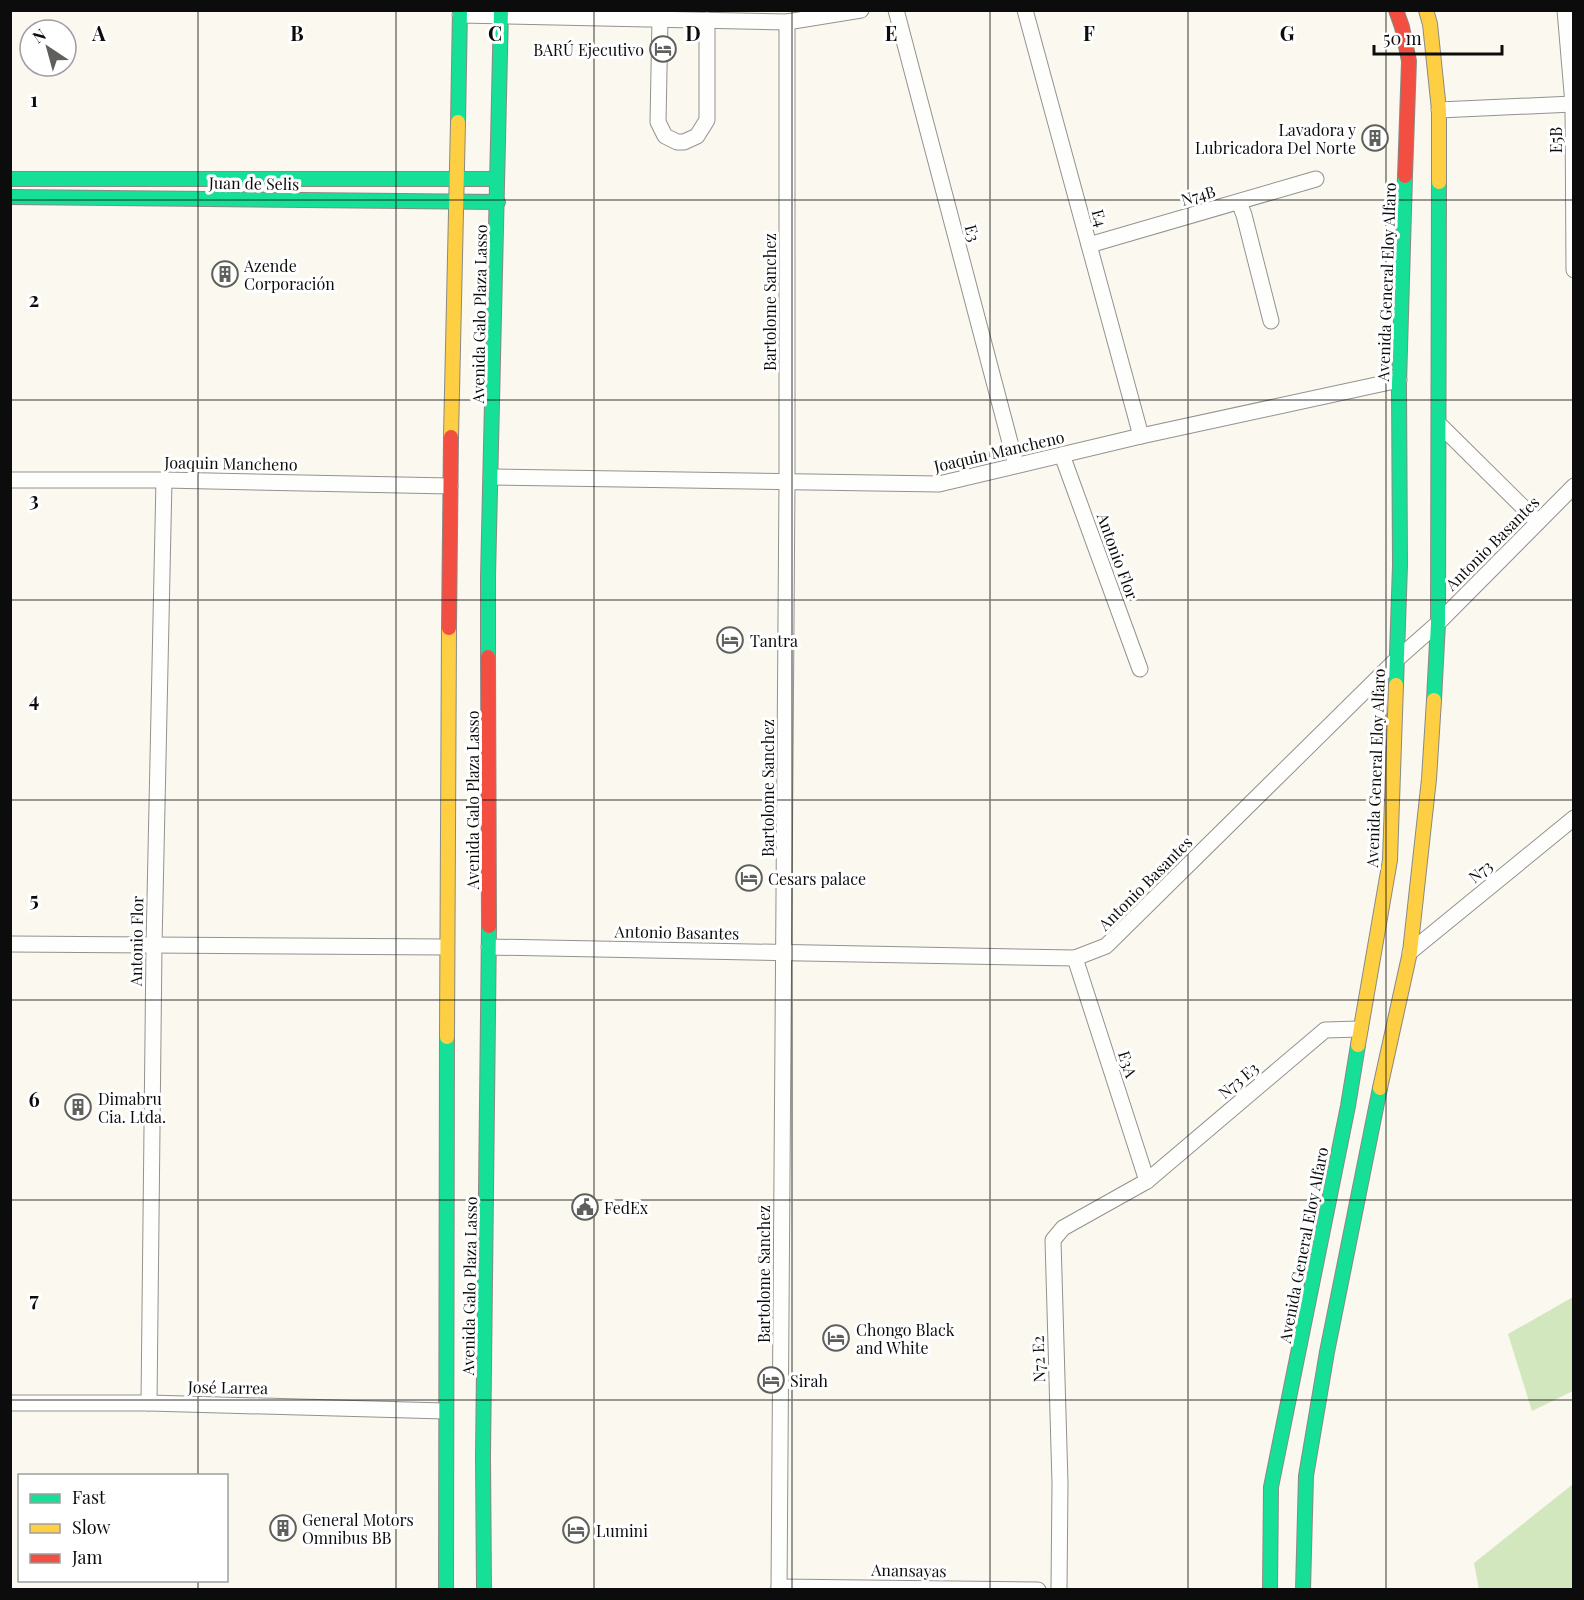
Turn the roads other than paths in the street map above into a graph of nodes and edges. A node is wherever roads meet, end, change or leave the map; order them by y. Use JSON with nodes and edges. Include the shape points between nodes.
{"nodes":[{"id":1,"x":861,"y":10,"type":"edge"},
{"id":2,"x":896,"y":10,"type":"edge"},
{"id":3,"x":1025,"y":10,"type":"edge"},
{"id":4,"x":1396,"y":10,"type":"edge"},
{"id":5,"x":1426,"y":10,"type":"edge"},
{"id":6,"x":1565,"y":10,"type":"edge"},
{"id":7,"x":460,"y":13,"type":"edge"},
{"id":8,"x":501,"y":13,"type":"edge"},
{"id":9,"x":660,"y":19,"type":"junction"},
{"id":10,"x":706,"y":20,"type":"junction"},
{"id":11,"x":787,"y":22,"type":"junction"},
{"id":12,"x":1573,"y":104,"type":"edge"},
{"id":13,"x":1439,"y":110,"type":"junction"},
{"id":14,"x":10,"y":179,"type":"edge"},
{"id":15,"x":497,"y":179,"type":"junction"},
{"id":16,"x":1316,"y":179,"type":"dead end"},
{"id":17,"x":457,"y":181,"type":"junction"},
{"id":18,"x":10,"y":197,"type":"edge"},
{"id":19,"x":456,"y":201,"type":"junction"},
{"id":20,"x":498,"y":202,"type":"junction"},
{"id":21,"x":1239,"y":202,"type":"junction"},
{"id":22,"x":1089,"y":245,"type":"junction"},
{"id":23,"x":1573,"y":247,"type":"edge"},
{"id":24,"x":1574,"y":270,"type":"edge"},
{"id":25,"x":1271,"y":321,"type":"dead end"},
{"id":26,"x":1399,"y":380,"type":"junction"},
{"id":27,"x":1440,"y":425,"type":"junction"},
{"id":28,"x":1141,"y":436,"type":"junction"},
{"id":29,"x":1062,"y":455,"type":"junction"},
{"id":30,"x":1016,"y":465,"type":"junction"},
{"id":31,"x":491,"y":477,"type":"junction"},
{"id":32,"x":10,"y":480,"type":"edge"},
{"id":33,"x":164,"y":480,"type":"junction"},
{"id":34,"x":788,"y":482,"type":"junction"},
{"id":35,"x":450,"y":486,"type":"junction"},
{"id":36,"x":1574,"y":486,"type":"edge"},
{"id":37,"x":1538,"y":522,"type":"junction"},
{"id":38,"x":1438,"y":623,"type":"junction"},
{"id":39,"x":1395,"y":661,"type":"junction"},
{"id":40,"x":1140,"y":669,"type":"dead end"},
{"id":41,"x":1574,"y":818,"type":"edge"},
{"id":42,"x":10,"y":944,"type":"edge"},
{"id":43,"x":154,"y":945,"type":"junction"},
{"id":44,"x":446,"y":947,"type":"junction"},
{"id":45,"x":489,"y":947,"type":"junction"},
{"id":46,"x":784,"y":952,"type":"junction"},
{"id":47,"x":1410,"y":952,"type":"junction"},
{"id":48,"x":1075,"y":958,"type":"junction"},
{"id":49,"x":1360,"y":1029,"type":"junction"},
{"id":50,"x":1147,"y":1181,"type":"junction"},
{"id":51,"x":10,"y":1403,"type":"edge"},
{"id":52,"x":150,"y":1403,"type":"junction"},
{"id":53,"x":445,"y":1411,"type":"junction"},
{"id":54,"x":779,"y":1588,"type":"edge"},
{"id":55,"x":446,"y":1590,"type":"edge"},
{"id":56,"x":484,"y":1590,"type":"edge"},
{"id":57,"x":1038,"y":1590,"type":"edge"},
{"id":58,"x":1059,"y":1590,"type":"edge"},
{"id":59,"x":1270,"y":1590,"type":"edge"},
{"id":60,"x":1303,"y":1590,"type":"edge"}],
"edges":[{"from":1,"to":11,"type":"street"},
{"from":2,"to":30,"type":"street","name":"E3"},
{"from":3,"to":22,"type":"street","name":"E4"},
{"from":4,"to":26,"type":"main road","name":"Avenida General Eloy Alfaro","via":[[1409,61]]},
{"from":5,"to":13,"type":"main road"},
{"from":6,"to":12,"type":"street","name":"E5B"},
{"from":7,"to":8,"type":"street"},
{"from":7,"to":17,"type":"main road","name":"Avenida Galo Plaza Lasso"},
{"from":8,"to":9,"type":"street"},
{"from":8,"to":15,"type":"main road","name":"Avenida Galo Plaza Lasso"},
{"from":9,"to":10,"type":"street"},
{"from":9,"to":10,"type":"street","via":[[658,122],[665,136],[676,142],[697,136],[707,120]]},
{"from":10,"to":11,"type":"street"},
{"from":11,"to":34,"type":"street","name":"Bartolome Sanchez"},
{"from":12,"to":13,"type":"street"},
{"from":12,"to":23,"type":"street","name":"E5B"},
{"from":13,"to":27,"type":"main road"},
{"from":14,"to":17,"type":"main road","name":"Juan de Selis"},
{"from":15,"to":17,"type":"main road","name":"Juan de Selis"},
{"from":15,"to":20,"type":"main road","name":"Avenida Galo Plaza Lasso"},
{"from":16,"to":21,"type":"street","name":"N74B"},
{"from":17,"to":19,"type":"main road","name":"Avenida Galo Plaza Lasso"},
{"from":18,"to":19,"type":"main road","name":"Juan de Selis"},
{"from":19,"to":20,"type":"main road","name":"Juan de Selis"},
{"from":19,"to":35,"type":"main road","name":"Avenida Galo Plaza Lasso"},
{"from":20,"to":31,"type":"main road","name":"Avenida Galo Plaza Lasso"},
{"from":21,"to":22,"type":"street","name":"N74B"},
{"from":21,"to":25,"type":"street"},
{"from":22,"to":28,"type":"street","name":"E4"},
{"from":23,"to":24,"type":"street","name":"E5B"},
{"from":26,"to":28,"type":"street","name":"Joaquin Mancheno"},
{"from":26,"to":39,"type":"main road","name":"Avenida General Eloy Alfaro","via":[[1400,565]]},
{"from":27,"to":37,"type":"street"},
{"from":27,"to":38,"type":"main road"},
{"from":28,"to":29,"type":"street","name":"Joaquin Mancheno"},
{"from":29,"to":30,"type":"street","name":"Joaquin Mancheno"},
{"from":29,"to":40,"type":"street","name":"Antonio Flor"},
{"from":30,"to":34,"type":"street","name":"Joaquin Mancheno","via":[[939,484]]},
{"from":31,"to":34,"type":"street","name":"Joaquin Mancheno"},
{"from":31,"to":45,"type":"main road","name":"Avenida Galo Plaza Lasso"},
{"from":32,"to":33,"type":"street","name":"Joaquin Mancheno"},
{"from":33,"to":35,"type":"street","name":"Joaquin Mancheno"},
{"from":33,"to":43,"type":"street","name":"Antonio Flor"},
{"from":34,"to":46,"type":"street","name":"Bartolome Sanchez"},
{"from":35,"to":44,"type":"main road","name":"Avenida Galo Plaza Lasso"},
{"from":36,"to":37,"type":"street","name":"Antonio Basantes"},
{"from":37,"to":38,"type":"street","name":"Antonio Basantes"},
{"from":38,"to":39,"type":"street","name":"Antonio Basantes"},
{"from":38,"to":47,"type":"main road","via":[[1429,779]]},
{"from":39,"to":48,"type":"street","name":"Antonio Basantes","via":[[1106,946]]},
{"from":39,"to":49,"type":"main road","name":"Avenida General Eloy Alfaro","via":[[1390,860]]},
{"from":41,"to":47,"type":"street","name":"N73"},
{"from":42,"to":43,"type":"street"},
{"from":43,"to":44,"type":"street"},
{"from":43,"to":52,"type":"street","name":"Antonio Flor"},
{"from":44,"to":53,"type":"main road","name":"Avenida Galo Plaza Lasso"},
{"from":45,"to":46,"type":"street","name":"Antonio Basantes"},
{"from":45,"to":56,"type":"main road","name":"Avenida Galo Plaza Lasso"},
{"from":46,"to":48,"type":"street","name":"Antonio Basantes"},
{"from":46,"to":54,"type":"street","name":"Bartolome Sanchez"},
{"from":47,"to":60,"type":"main road","via":[[1311,1445],[1306,1476]]},
{"from":48,"to":50,"type":"street","name":"E3A"},
{"from":49,"to":50,"type":"street","name":"N73 E3","via":[[1325,1030]]},
{"from":49,"to":59,"type":"main road","name":"Avenida General Eloy Alfaro","via":[[1271,1487]]},
{"from":50,"to":58,"type":"street","name":"N72 E2","via":[[1063,1228],[1053,1240]]},
{"from":51,"to":52,"type":"street","name":"José Larrea"},
{"from":52,"to":53,"type":"street","name":"José Larrea"},
{"from":53,"to":55,"type":"main road","name":"Avenida Galo Plaza Lasso"},
{"from":54,"to":57,"type":"street","name":"Anansayas"}]}
